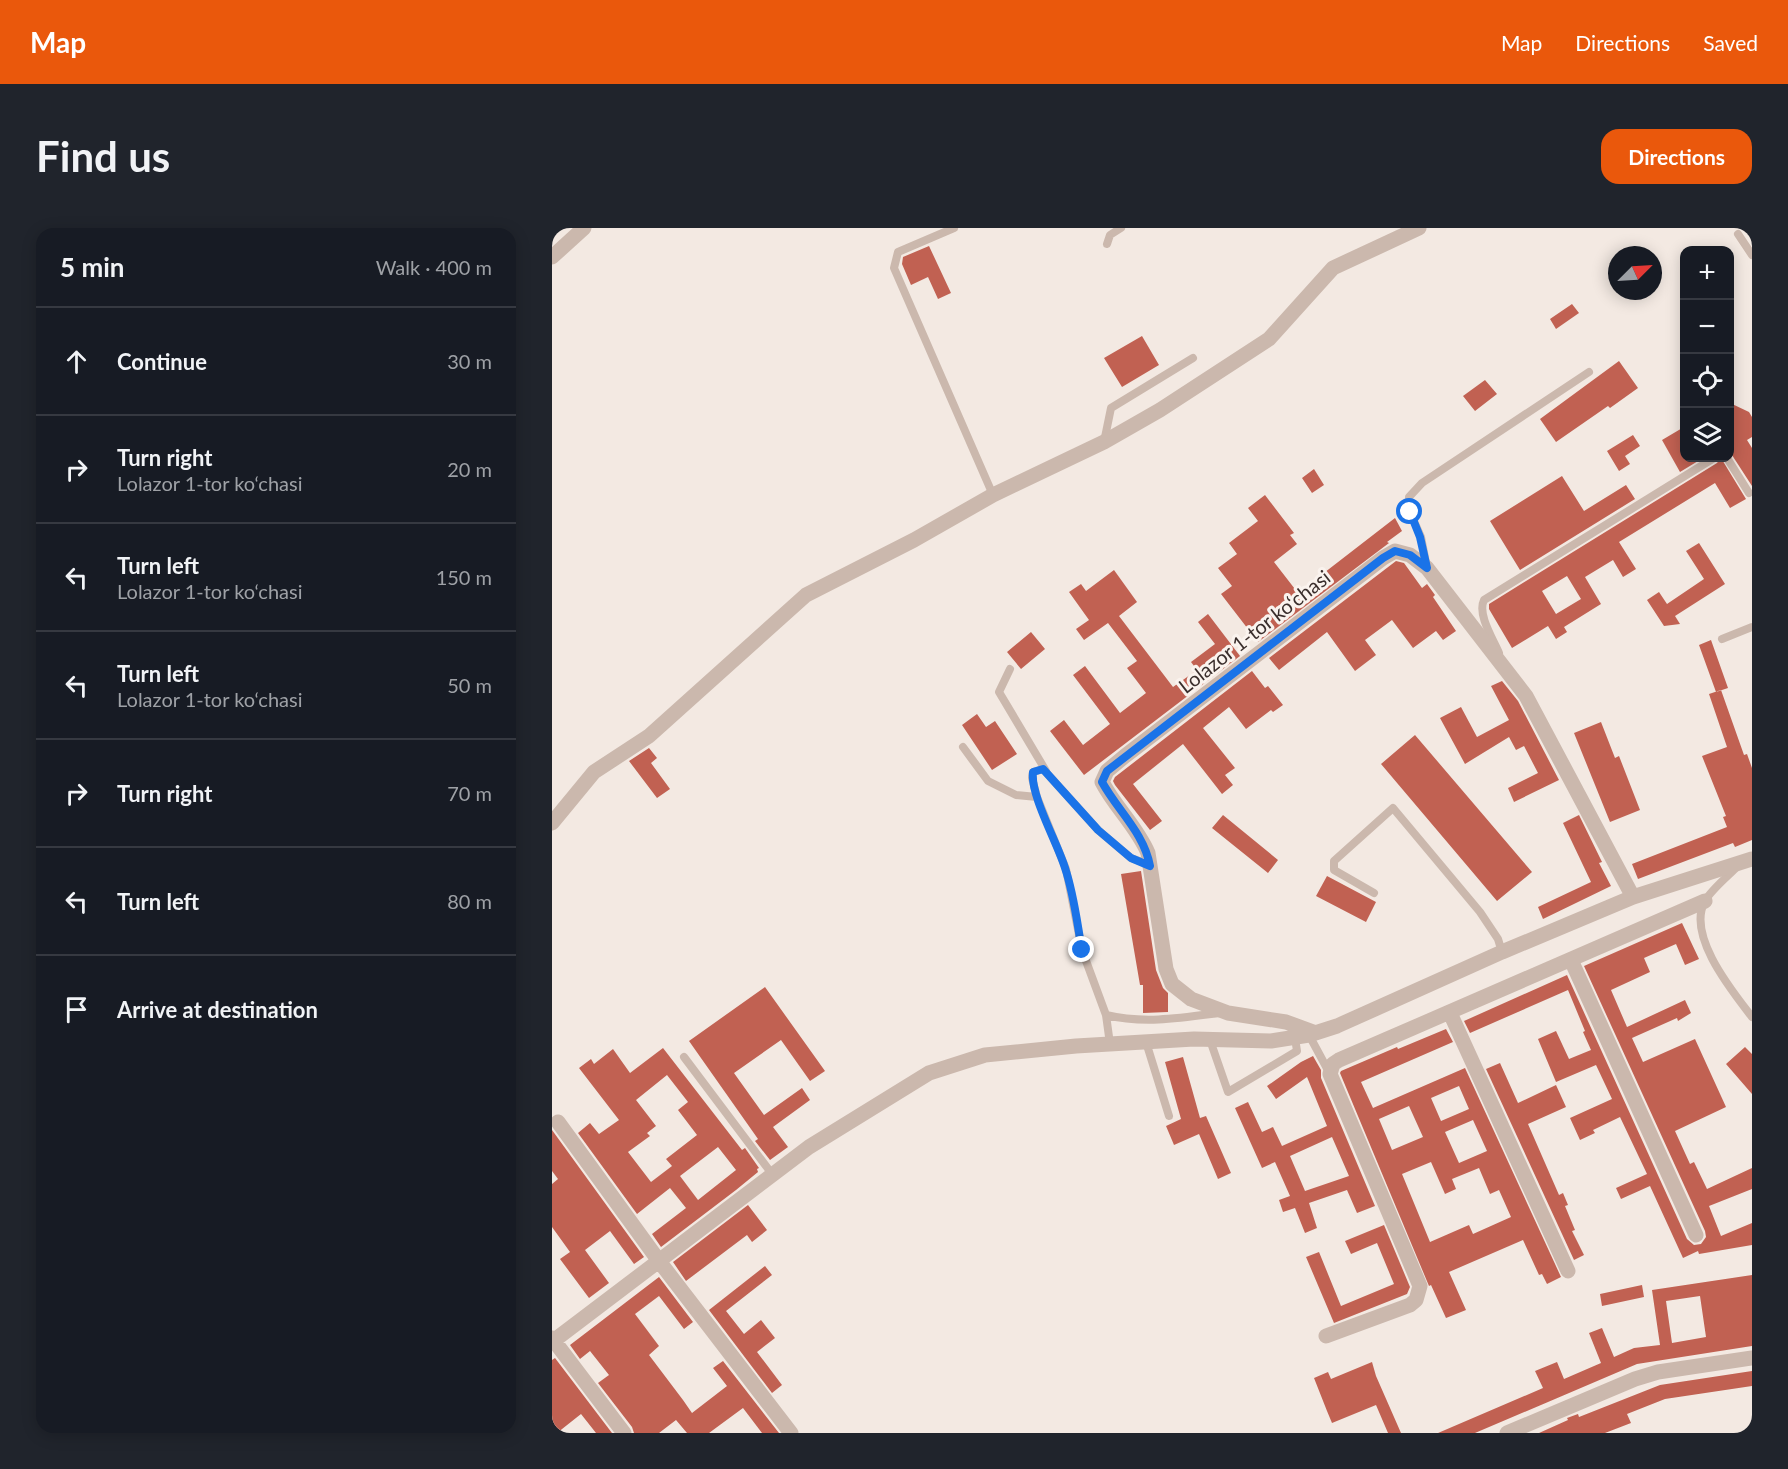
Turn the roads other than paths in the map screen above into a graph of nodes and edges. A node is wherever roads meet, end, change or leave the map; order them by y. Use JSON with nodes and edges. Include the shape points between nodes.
{"nodes":[{"id":1,"x":584,"y":228,"type":"edge"},
{"id":2,"x":954,"y":228,"type":"edge"},
{"id":3,"x":1121,"y":228,"type":"edge"},
{"id":4,"x":1419,"y":228,"type":"edge"},
{"id":5,"x":1738,"y":234,"type":"dead end"},
{"id":6,"x":1107,"y":244,"type":"dead end"},
{"id":7,"x":1752,"y":255,"type":"edge"},
{"id":8,"x":552,"y":256,"type":"edge"},
{"id":9,"x":1193,"y":358,"type":"dead end"},
{"id":10,"x":1589,"y":372,"type":"dead end"},
{"id":11,"x":1104,"y":442,"type":"junction"},
{"id":12,"x":1708,"y":462,"type":"edge"},
{"id":13,"x":1730,"y":462,"type":"edge"},
{"id":14,"x":1749,"y":493,"type":"dead end"},
{"id":15,"x":993,"y":495,"type":"junction"},
{"id":16,"x":1427,"y":568,"type":"junction"},
{"id":17,"x":1752,"y":627,"type":"edge"},
{"id":18,"x":1722,"y":639,"type":"dead end"},
{"id":19,"x":1505,"y":667,"type":"junction"},
{"id":20,"x":1010,"y":669,"type":"dead end"},
{"id":21,"x":963,"y":747,"type":"dead end"},
{"id":22,"x":1047,"y":772,"type":"junction"},
{"id":23,"x":1037,"y":797,"type":"junction"},
{"id":24,"x":552,"y":823,"type":"edge"},
{"id":25,"x":1745,"y":861,"type":"edge"},
{"id":26,"x":1150,"y":866,"type":"junction"},
{"id":27,"x":1374,"y":893,"type":"dead end"},
{"id":28,"x":1633,"y":897,"type":"junction"},
{"id":29,"x":1705,"y":901,"type":"junction"},
{"id":30,"x":1502,"y":952,"type":"junction"},
{"id":31,"x":1571,"y":960,"type":"junction"},
{"id":32,"x":1224,"y":1012,"type":"junction"},
{"id":33,"x":1449,"y":1013,"type":"junction"},
{"id":34,"x":1106,"y":1016,"type":"junction"},
{"id":35,"x":1752,"y":1017,"type":"edge"},
{"id":36,"x":1307,"y":1035,"type":"junction"},
{"id":37,"x":1210,"y":1040,"type":"junction"},
{"id":38,"x":1146,"y":1042,"type":"junction"},
{"id":39,"x":1110,"y":1044,"type":"junction"},
{"id":40,"x":684,"y":1057,"type":"dead end"},
{"id":41,"x":1330,"y":1074,"type":"junction"},
{"id":42,"x":1169,"y":1116,"type":"dead end"},
{"id":43,"x":558,"y":1122,"type":"dead end"},
{"id":44,"x":772,"y":1174,"type":"junction"},
{"id":45,"x":1696,"y":1234,"type":"dead end"},
{"id":46,"x":659,"y":1261,"type":"junction"},
{"id":47,"x":1568,"y":1271,"type":"dead end"},
{"id":48,"x":1326,"y":1336,"type":"dead end"},
{"id":49,"x":553,"y":1340,"type":"edge"},
{"id":50,"x":1752,"y":1358,"type":"edge"},
{"id":51,"x":624,"y":1433,"type":"edge"},
{"id":52,"x":791,"y":1433,"type":"edge"},
{"id":53,"x":1507,"y":1433,"type":"edge"}],
"edges":[{"from":1,"to":8,"type":"street"},
{"from":2,"to":15,"type":"lane","via":[[898,252],[894,268]]},
{"from":3,"to":6,"type":"lane","via":[[1110,234]]},
{"from":4,"to":11,"type":"street","via":[[1333,268],[1269,339],[1160,411]]},
{"from":5,"to":7,"type":"lane"},
{"from":9,"to":11,"type":"lane","via":[[1112,408]]},
{"from":10,"to":16,"type":"lane","via":[[1422,483],[1409,497]]},
{"from":11,"to":15,"type":"street"},
{"from":12,"to":19,"type":"lane","via":[[1484,600],[1483,616]]},
{"from":13,"to":14,"type":"lane"},
{"from":15,"to":24,"type":"street","via":[[806,595],[649,735],[594,772]]},
{"from":16,"to":19,"type":"street","name":"Lolazor 1-tor ko‘chasi"},
{"from":16,"to":26,"type":"street","name":"Lolazor 1-tor ko‘chasi","via":[[1410,555],[1395,551],[1383,558],[1107,771],[1102,782],[1142,839]]},
{"from":17,"to":18,"type":"lane"},
{"from":19,"to":28,"type":"street","name":"Lolazor 1-tor ko‘chasi","via":[[1526,696]]},
{"from":20,"to":22,"type":"lane","via":[[999,692]]},
{"from":21,"to":23,"type":"lane","via":[[988,781],[1016,795]]},
{"from":22,"to":23,"type":"lane","via":[[1033,772]]},
{"from":22,"to":26,"type":"lane","via":[[1098,830],[1131,858]]},
{"from":23,"to":34,"type":"lane","via":[[1066,869],[1082,950]]},
{"from":25,"to":28,"type":"street"},
{"from":25,"to":29,"type":"lane"},
{"from":26,"to":32,"type":"street","name":"Lolazor 1-tor ko‘chasi","via":[[1166,969],[1172,984],[1191,999]]},
{"from":27,"to":30,"type":"lane","via":[[1334,870],[1334,861],[1393,808],[1480,912]]},
{"from":28,"to":30,"type":"street"},
{"from":29,"to":31,"type":"street"},
{"from":29,"to":35,"type":"lane","via":[[1701,933],[1710,955]]},
{"from":30,"to":36,"type":"street","via":[[1337,1026]]},
{"from":31,"to":33,"type":"street"},
{"from":31,"to":45,"type":"street"},
{"from":32,"to":34,"type":"lane","via":[[1167,1020]]},
{"from":32,"to":36,"type":"street","name":"Lolazor 1-tor ko‘chasi","via":[[1286,1022]]},
{"from":33,"to":41,"type":"street","via":[[1339,1060]]},
{"from":33,"to":47,"type":"street"},
{"from":34,"to":39,"type":"lane"},
{"from":36,"to":37,"type":"street","via":[[1271,1041]]},
{"from":36,"to":37,"type":"lane","via":[[1297,1051],[1228,1092]]},
{"from":36,"to":41,"type":"lane"},
{"from":37,"to":38,"type":"street"},
{"from":38,"to":39,"type":"street"},
{"from":38,"to":42,"type":"lane"},
{"from":39,"to":44,"type":"street","via":[[985,1055],[929,1073]]},
{"from":40,"to":44,"type":"lane"},
{"from":41,"to":48,"type":"street","via":[[1420,1286],[1410,1305]]},
{"from":43,"to":46,"type":"street"},
{"from":44,"to":46,"type":"street"},
{"from":46,"to":49,"type":"street"},
{"from":46,"to":52,"type":"street"},
{"from":49,"to":51,"type":"street"},
{"from":50,"to":53,"type":"street","via":[[1658,1372]]}]}
